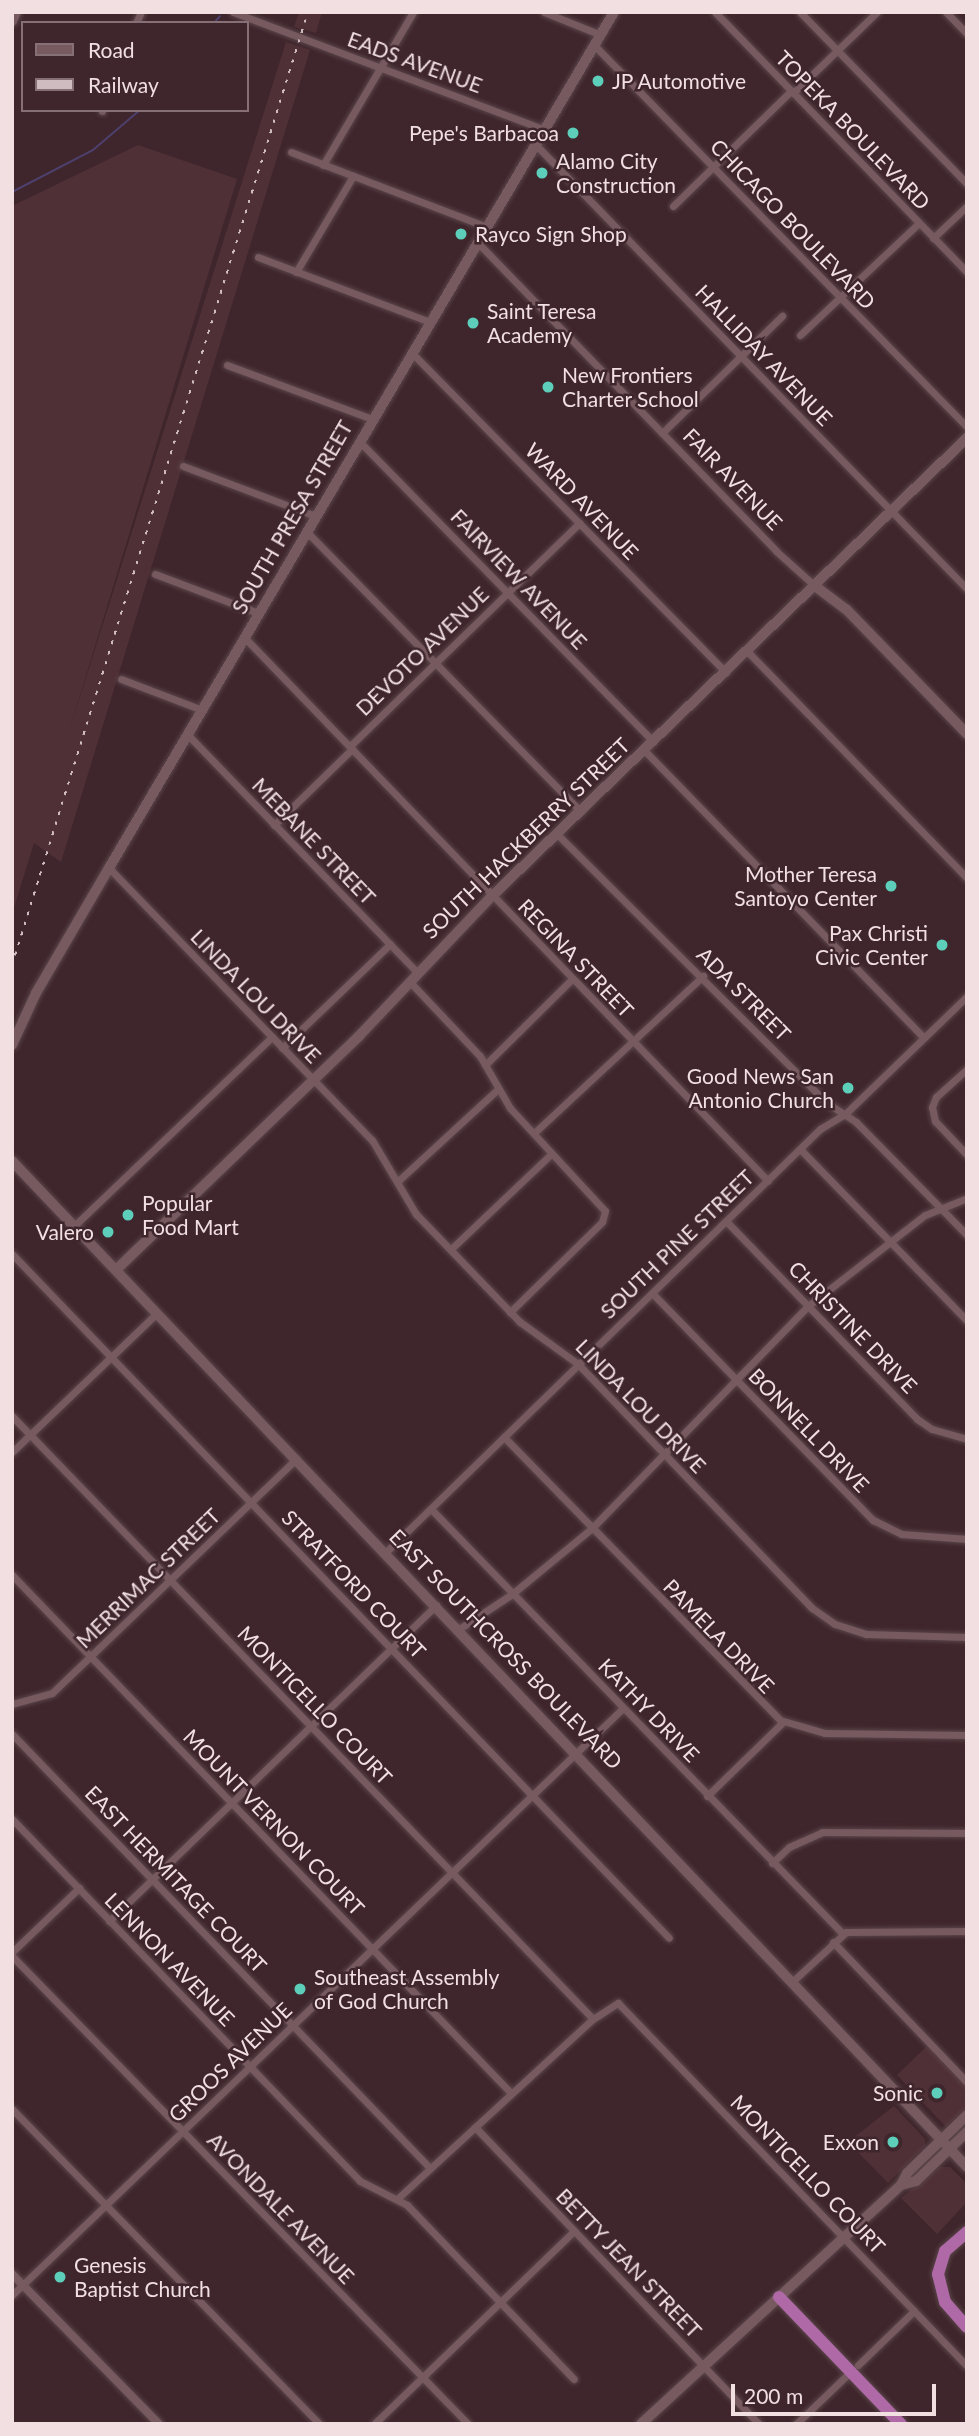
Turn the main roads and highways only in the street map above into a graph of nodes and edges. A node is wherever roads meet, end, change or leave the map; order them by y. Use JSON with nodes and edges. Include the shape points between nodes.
{"nodes":[{"id":1,"x":16,"y":12,"type":"edge"},
{"id":2,"x":614,"y":12,"type":"edge"},
{"id":3,"x":12,"y":21,"type":"edge"},
{"id":4,"x":967,"y":438,"type":"edge"},
{"id":5,"x":815,"y":586,"type":"junction"},
{"id":6,"x":967,"y":734,"type":"edge"},
{"id":7,"x":12,"y":1045,"type":"edge"},
{"id":8,"x":12,"y":1161,"type":"edge"},
{"id":9,"x":116,"y":1270,"type":"junction"},
{"id":10,"x":967,"y":2115,"type":"edge"},
{"id":11,"x":967,"y":2132,"type":"edge"},
{"id":12,"x":941,"y":2140,"type":"junction"},
{"id":13,"x":950,"y":2149,"type":"junction"},
{"id":14,"x":967,"y":2166,"type":"edge"},
{"id":15,"x":901,"y":2185,"type":"junction"},
{"id":16,"x":967,"y":2232,"type":"edge"},
{"id":17,"x":779,"y":2297,"type":"junction"},
{"id":18,"x":967,"y":2328,"type":"edge"},
{"id":19,"x":640,"y":2424,"type":"edge"},
{"id":20,"x":901,"y":2424,"type":"edge"}],
"edges":[{"from":1,"to":3,"type":"main road"},
{"from":2,"to":7,"type":"main road","name":"SOUTH PRESA STREET","via":[[187,733],[36,993]]},
{"from":4,"to":5,"type":"main road","name":"SOUTH HACKBERRY STREET"},
{"from":5,"to":6,"type":"main road","name":"FAIR AVENUE","via":[[846,609]]},
{"from":5,"to":9,"type":"main road","name":"SOUTH HACKBERRY STREET","via":[[492,896],[314,1080]]},
{"from":8,"to":9,"type":"main road","name":"EAST SOUTHCROSS BOULEVARD"},
{"from":9,"to":12,"type":"main road","name":"EAST SOUTHCROSS BOULEVARD","via":[[578,1752]]},
{"from":10,"to":12,"type":"main road"},
{"from":11,"to":13,"type":"main road"},
{"from":12,"to":13,"type":"main road","name":"EAST SOUTHCROSS BOULEVARD"},
{"from":12,"to":15,"type":"main road"},
{"from":13,"to":14,"type":"main road","name":"EAST SOUTHCROSS BOULEVARD"},
{"from":13,"to":15,"type":"main road","via":[[916,2181]]},
{"from":15,"to":17,"type":"main road"},
{"from":16,"to":18,"type":"highway","via":[[946,2251],[938,2274],[945,2301]]},
{"from":17,"to":19,"type":"main road"},
{"from":17,"to":20,"type":"highway"}]}
